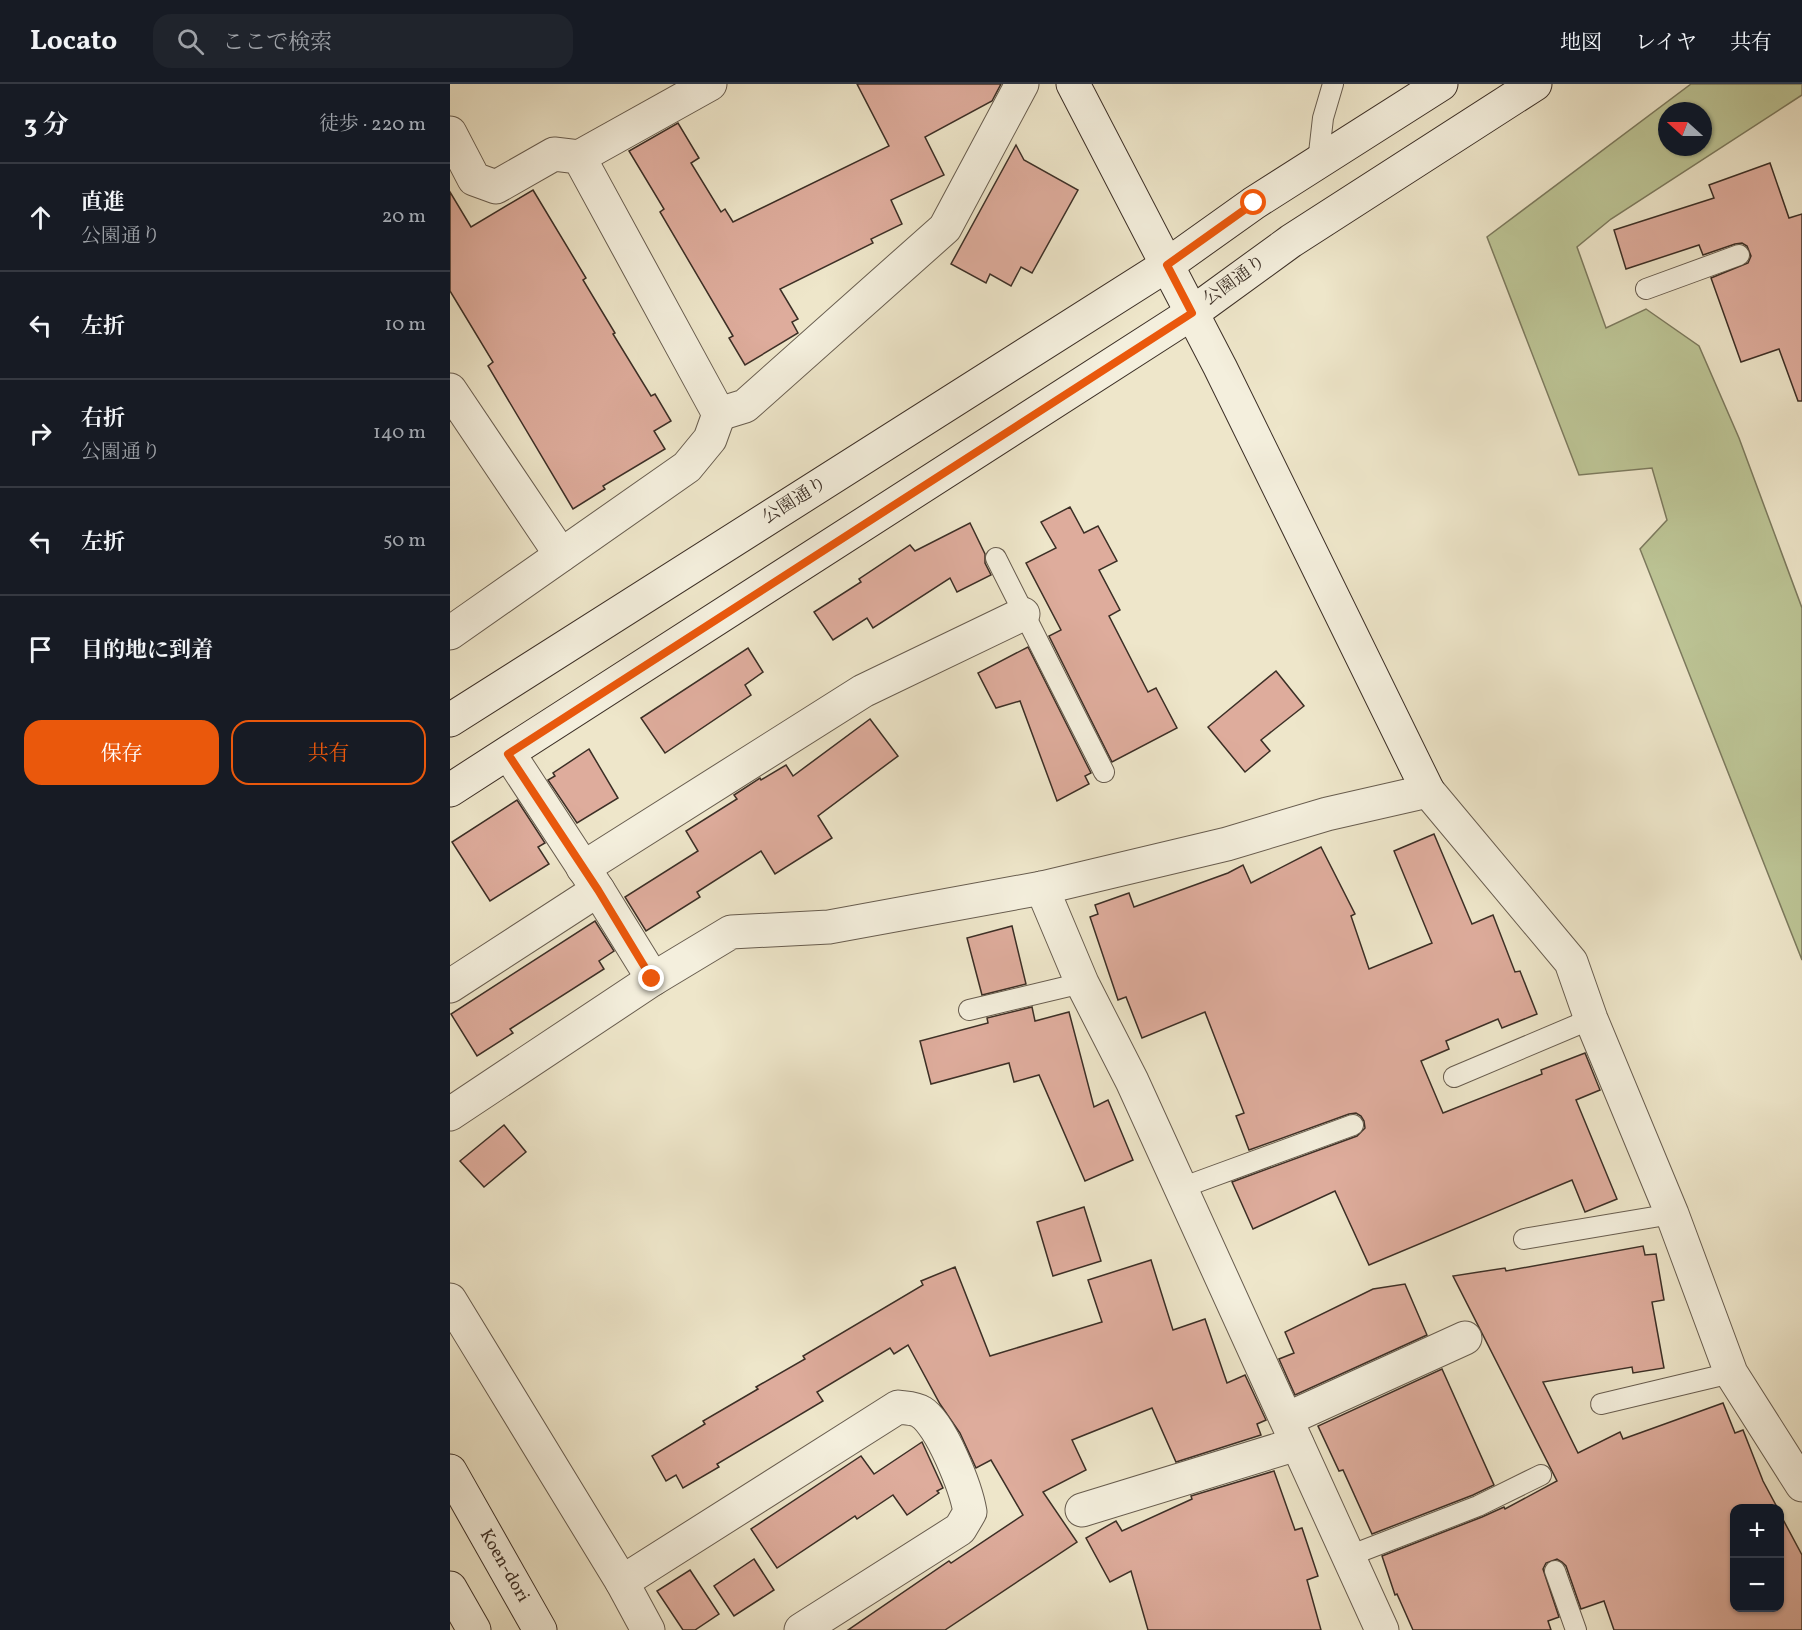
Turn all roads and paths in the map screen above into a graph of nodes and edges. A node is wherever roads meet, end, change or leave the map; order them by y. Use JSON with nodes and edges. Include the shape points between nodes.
{"nodes":[{"id":1,"x":710,"y":84,"type":"edge"},
{"id":2,"x":1022,"y":84,"type":"edge"},
{"id":3,"x":1073,"y":84,"type":"edge"},
{"id":4,"x":1333,"y":84,"type":"edge"},
{"id":5,"x":1441,"y":84,"type":"edge"},
{"id":6,"x":1535,"y":84,"type":"edge"},
{"id":7,"x":450,"y":133,"type":"edge"},
{"id":8,"x":579,"y":157,"type":"junction"},
{"id":9,"x":1318,"y":162,"type":"junction"},
{"id":10,"x":1739,"y":255,"type":"dead end"},
{"id":11,"x":1167,"y":265,"type":"junction"},
{"id":12,"x":1646,"y":289,"type":"dead end"},
{"id":13,"x":1192,"y":313,"type":"junction"},
{"id":14,"x":450,"y":390,"type":"edge"},
{"id":15,"x":719,"y":414,"type":"junction"},
{"id":16,"x":561,"y":555,"type":"junction"},
{"id":17,"x":996,"y":558,"type":"dead end"},
{"id":18,"x":1023,"y":614,"type":"junction"},
{"id":19,"x":450,"y":633,"type":"edge"},
{"id":20,"x":450,"y":720,"type":"edge"},
{"id":21,"x":508,"y":754,"type":"junction"},
{"id":22,"x":1104,"y":771,"type":"dead end"},
{"id":23,"x":450,"y":790,"type":"edge"},
{"id":24,"x":1428,"y":791,"type":"junction"},
{"id":25,"x":591,"y":879,"type":"junction"},
{"id":26,"x":1042,"y":888,"type":"junction"},
{"id":27,"x":652,"y":979,"type":"junction"},
{"id":28,"x":1082,"y":983,"type":"junction"},
{"id":29,"x":450,"y":986,"type":"edge"},
{"id":30,"x":969,"y":1010,"type":"dead end"},
{"id":31,"x":1591,"y":1019,"type":"junction"},
{"id":32,"x":1454,"y":1077,"type":"dead end"},
{"id":33,"x":450,"y":1114,"type":"edge"},
{"id":34,"x":1353,"y":1125,"type":"dead end"},
{"id":35,"x":1181,"y":1188,"type":"junction"},
{"id":36,"x":1672,"y":1214,"type":"junction"},
{"id":37,"x":1524,"y":1239,"type":"dead end"},
{"id":38,"x":450,"y":1300,"type":"edge"},
{"id":39,"x":1465,"y":1338,"type":"dead end"},
{"id":40,"x":1731,"y":1373,"type":"junction"},
{"id":41,"x":1601,"y":1404,"type":"dead end"},
{"id":42,"x":1292,"y":1432,"type":"junction"},
{"id":43,"x":450,"y":1471,"type":"edge"},
{"id":44,"x":1541,"y":1475,"type":"dead end"},
{"id":45,"x":1802,"y":1485,"type":"edge"},
{"id":46,"x":1082,"y":1510,"type":"dead end"},
{"id":47,"x":1349,"y":1557,"type":"junction"},
{"id":48,"x":1555,"y":1571,"type":"dead end"},
{"id":49,"x":622,"y":1582,"type":"junction"},
{"id":50,"x":450,"y":1588,"type":"edge"},
{"id":51,"x":474,"y":1630,"type":"edge"},
{"id":52,"x":540,"y":1630,"type":"edge"},
{"id":53,"x":648,"y":1630,"type":"edge"},
{"id":54,"x":801,"y":1630,"type":"edge"},
{"id":55,"x":1382,"y":1630,"type":"edge"},
{"id":56,"x":1576,"y":1630,"type":"edge"}],
"edges":[{"from":1,"to":8,"type":"street"},
{"from":2,"to":15,"type":"street","via":[[945,228],[745,406]]},
{"from":3,"to":11,"type":"street"},
{"from":4,"to":9,"type":"lane","via":[[1323,118]]},
{"from":5,"to":9,"type":"street","name":"公園通り"},
{"from":6,"to":13,"type":"street","name":"公園通り","via":[[1291,241]]},
{"from":7,"to":8,"type":"street","via":[[474,178],[496,187],[554,154]]},
{"from":8,"to":15,"type":"street"},
{"from":9,"to":11,"type":"street","name":"公園通り"},
{"from":10,"to":12,"type":"lane"},
{"from":11,"to":13,"type":"street"},
{"from":11,"to":20,"type":"street","name":"公園通り"},
{"from":13,"to":21,"type":"street","name":"公園通り"},
{"from":13,"to":24,"type":"street"},
{"from":14,"to":16,"type":"street"},
{"from":15,"to":16,"type":"street","via":[[710,439],[687,467]]},
{"from":16,"to":19,"type":"street"},
{"from":17,"to":18,"type":"lane"},
{"from":18,"to":22,"type":"lane"},
{"from":18,"to":25,"type":"street","via":[[863,691]]},
{"from":21,"to":23,"type":"street","name":"公園通り"},
{"from":21,"to":25,"type":"street"},
{"from":24,"to":26,"type":"street"},
{"from":24,"to":31,"type":"street","via":[[1571,962]]},
{"from":25,"to":27,"type":"street"},
{"from":25,"to":29,"type":"street"},
{"from":26,"to":27,"type":"street","via":[[829,927],[731,932]]},
{"from":26,"to":28,"type":"street"},
{"from":27,"to":33,"type":"street"},
{"from":28,"to":30,"type":"lane"},
{"from":28,"to":35,"type":"street"},
{"from":31,"to":32,"type":"lane"},
{"from":31,"to":36,"type":"street"},
{"from":34,"to":35,"type":"lane"},
{"from":35,"to":42,"type":"street"},
{"from":36,"to":37,"type":"lane"},
{"from":36,"to":40,"type":"street"},
{"from":38,"to":49,"type":"street"},
{"from":39,"to":42,"type":"street"},
{"from":40,"to":41,"type":"lane"},
{"from":40,"to":45,"type":"street"},
{"from":42,"to":46,"type":"street"},
{"from":42,"to":47,"type":"street"},
{"from":43,"to":52,"type":"street","name":"Koen-dori"},
{"from":44,"to":47,"type":"lane","via":[[1478,1506]]},
{"from":47,"to":55,"type":"street"},
{"from":48,"to":56,"type":"lane"},
{"from":49,"to":53,"type":"street"},
{"from":49,"to":54,"type":"street","via":[[898,1407],[920,1410],[935,1425],[967,1494],[970,1512],[960,1529]]},
{"from":50,"to":51,"type":"street"}]}
